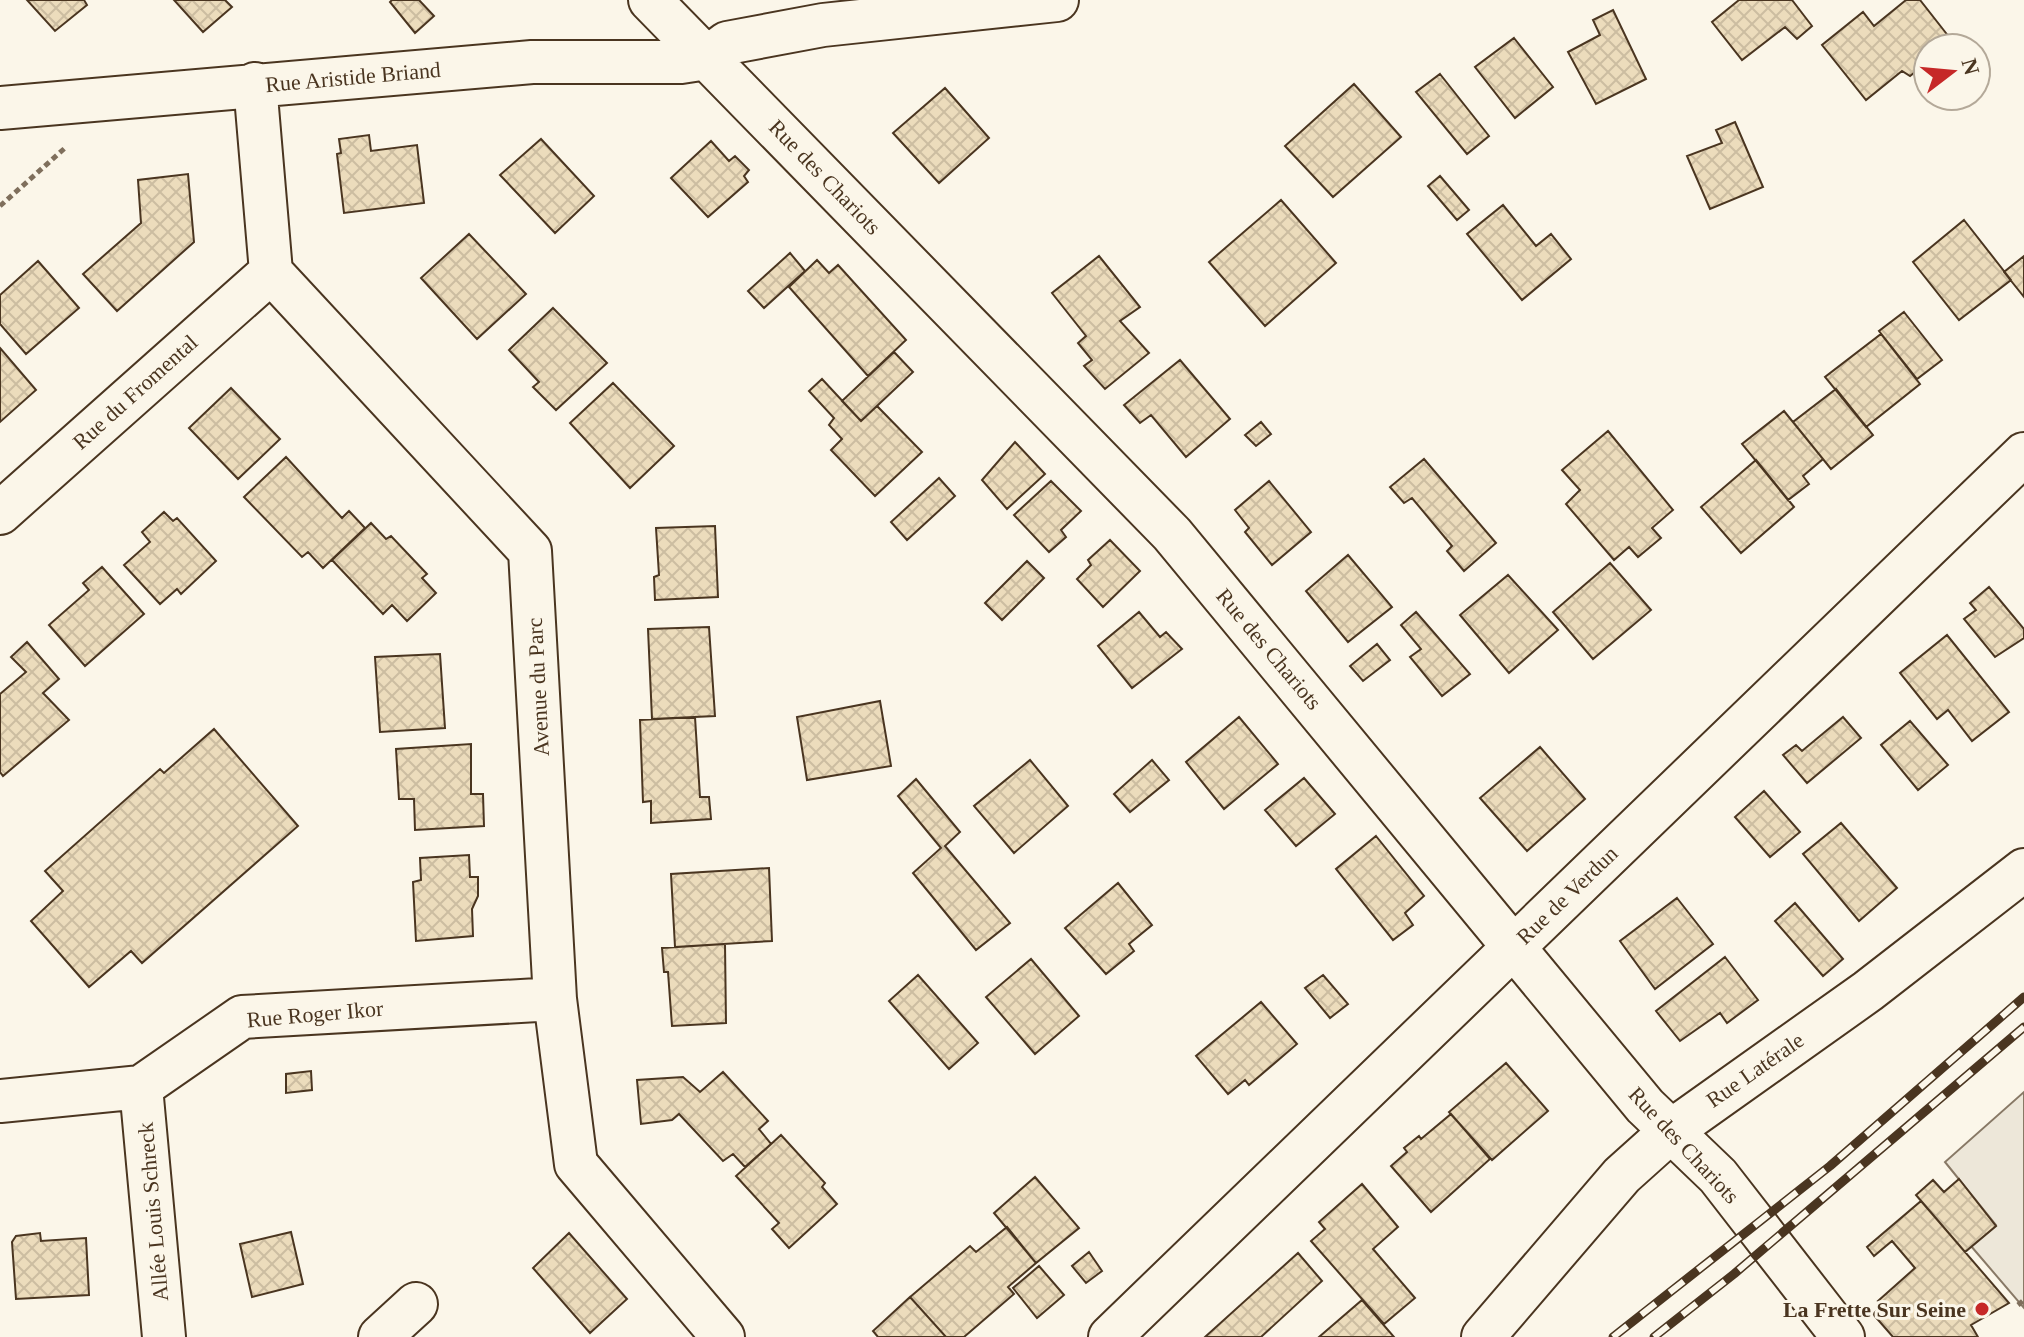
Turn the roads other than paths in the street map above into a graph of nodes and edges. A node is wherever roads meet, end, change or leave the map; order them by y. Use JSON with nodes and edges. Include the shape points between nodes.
{"nodes":[{"id":1,"x":650,"y":0,"type":"edge"},
{"id":2,"x":1057,"y":0,"type":"edge"},
{"id":3,"x":707,"y":58,"type":"junction"},
{"id":4,"x":255,"y":84,"type":"junction"},
{"id":5,"x":0,"y":108,"type":"edge"},
{"id":6,"x":271,"y":272,"type":"junction"},
{"id":7,"x":2024,"y":454,"type":"edge"},
{"id":8,"x":0,"y":513,"type":"edge"},
{"id":9,"x":2024,"y":870,"type":"edge"},
{"id":10,"x":1515,"y":945,"type":"junction"},
{"id":11,"x":555,"y":999,"type":"junction"},
{"id":12,"x":141,"y":1087,"type":"junction"},
{"id":13,"x":0,"y":1101,"type":"edge"},
{"id":14,"x":1671,"y":1131,"type":"junction"},
{"id":15,"x":416,"y":1304,"type":"dead end"},
{"id":16,"x":164,"y":1337,"type":"edge"},
{"id":17,"x":380,"y":1337,"type":"edge"},
{"id":18,"x":723,"y":1337,"type":"edge"},
{"id":19,"x":1110,"y":1337,"type":"edge"},
{"id":20,"x":1483,"y":1337,"type":"edge"},
{"id":21,"x":1843,"y":1337,"type":"edge"}],
"edges":[{"from":1,"to":3,"type":"street","name":"Rue des Chariots"},
{"from":2,"to":3,"type":"street","via":[[823,25],[727,43]]},
{"from":3,"to":4,"type":"street","name":"Rue Aristide Briand","via":[[532,62]]},
{"from":3,"to":10,"type":"street","name":"Rue des Chariots","via":[[1172,534]]},
{"from":4,"to":5,"type":"street","name":"Rue Aristide Briand"},
{"from":4,"to":6,"type":"street"},
{"from":6,"to":8,"type":"street","name":"Rue du Fromental"},
{"from":6,"to":11,"type":"street","name":"Avenue du Parc","via":[[530,551]]},
{"from":7,"to":10,"type":"street","name":"Rue de Verdun"},
{"from":9,"to":14,"type":"street","name":"Rue Latérale","via":[[1868,991]]},
{"from":10,"to":14,"type":"street","name":"Rue des Chariots"},
{"from":10,"to":19,"type":"street","name":"Rue de Verdun"},
{"from":11,"to":12,"type":"street","name":"Rue Roger Ikor","via":[[242,1017]]},
{"from":11,"to":18,"type":"street","name":"Avenue du Parc","via":[[576,1164]]},
{"from":12,"to":13,"type":"street","name":"Rue Roger Ikor"},
{"from":12,"to":16,"type":"street","name":"Allée Louis Schreck"},
{"from":14,"to":20,"type":"street","name":"Rue Latérale","via":[[1622,1175]]},
{"from":14,"to":21,"type":"street","name":"Rue des Chariots","via":[[1718,1176]]},
{"from":15,"to":17,"type":"street"}]}
